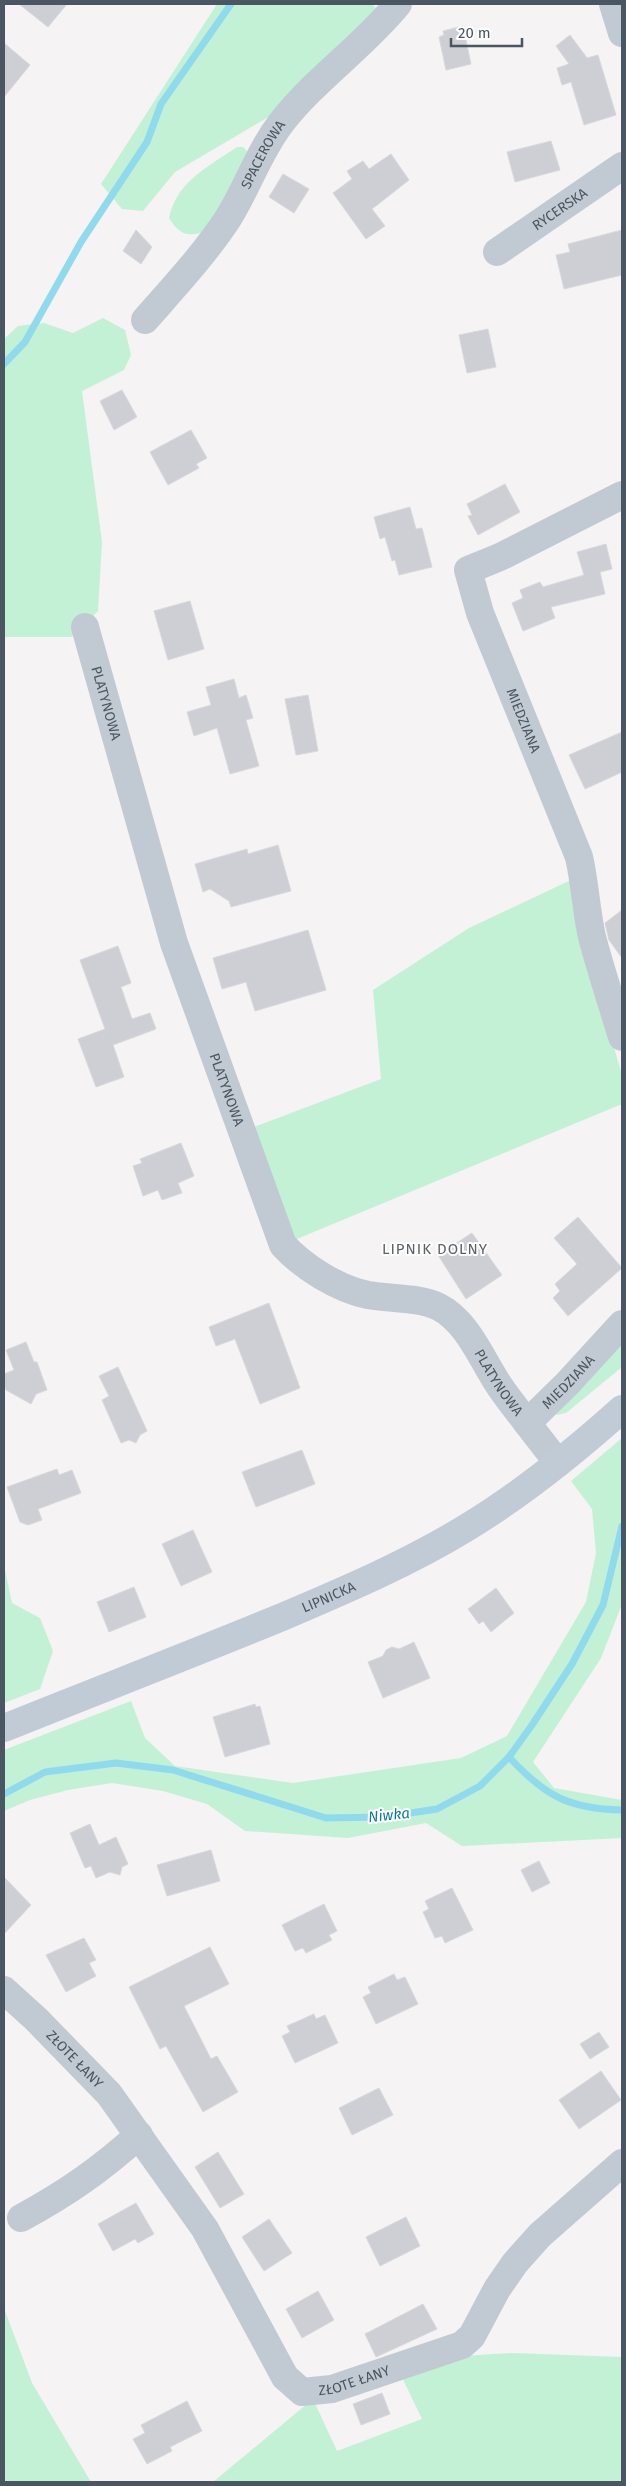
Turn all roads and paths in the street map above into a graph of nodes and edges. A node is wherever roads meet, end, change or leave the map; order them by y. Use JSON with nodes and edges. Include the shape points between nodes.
{"nodes":[{"id":1,"x":398,"y":4,"type":"edge"},
{"id":2,"x":613,"y":4,"type":"edge"},
{"id":3,"x":622,"y":33,"type":"edge"},
{"id":4,"x":622,"y":166,"type":"edge"},
{"id":5,"x":497,"y":252,"type":"dead end"},
{"id":6,"x":145,"y":320,"type":"dead end"},
{"id":7,"x":622,"y":495,"type":"edge"},
{"id":8,"x":85,"y":627,"type":"dead end"},
{"id":9,"x":622,"y":1037,"type":"edge"},
{"id":10,"x":622,"y":1324,"type":"edge"},
{"id":11,"x":622,"y":1409,"type":"edge"},
{"id":12,"x":526,"y":1422,"type":"junction"},
{"id":13,"x":558,"y":1463,"type":"junction"},
{"id":14,"x":4,"y":1728,"type":"edge"},
{"id":15,"x":4,"y":1990,"type":"edge"},
{"id":16,"x":138,"y":2135,"type":"junction"},
{"id":17,"x":622,"y":2163,"type":"edge"},
{"id":18,"x":21,"y":2218,"type":"dead end"}],
"edges":[{"from":1,"to":6,"type":"street","name":"SPACEROWA","via":[[281,123],[265,146],[227,220]]},
{"from":2,"to":3,"type":"street"},
{"from":4,"to":5,"type":"street","name":"RYCERSKA"},
{"from":7,"to":9,"type":"street","name":"MIEDZIANA","via":[[468,570],[480,613],[579,857],[592,938]]},
{"from":8,"to":12,"type":"street","name":"PLATYNOWA","via":[[174,943],[283,1245],[291,1254],[336,1283],[366,1295],[439,1307],[473,1342]]},
{"from":10,"to":12,"type":"street","name":"MIEDZIANA","via":[[567,1384]]},
{"from":11,"to":13,"type":"street","name":"LIPNICKA"},
{"from":12,"to":13,"type":"street"},
{"from":13,"to":14,"type":"street","name":"LIPNICKA","via":[[510,1500],[394,1569]]},
{"from":15,"to":16,"type":"street","name":"ZŁOTE ŁANY","via":[[109,2094]]},
{"from":16,"to":17,"type":"street","name":"ZŁOTE ŁANY","via":[[205,2229],[285,2378],[302,2392],[332,2389],[462,2345],[472,2336],[496,2289],[521,2256]]},
{"from":16,"to":18,"type":"street","via":[[103,2167]]}]}
